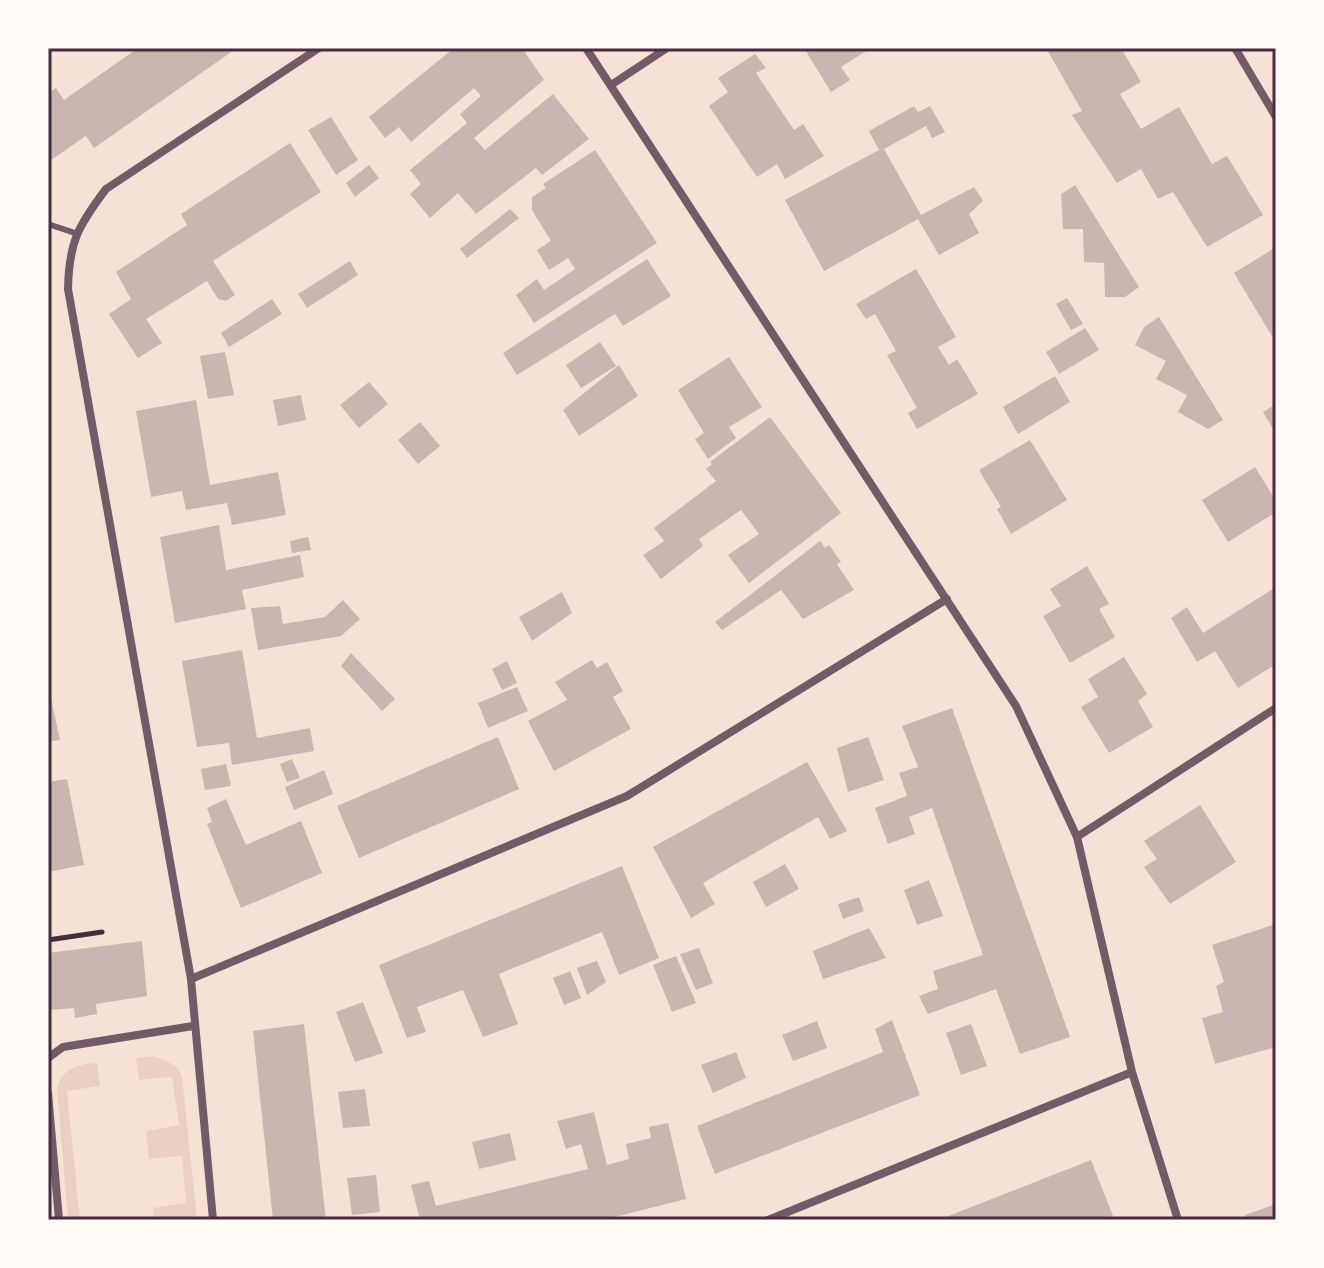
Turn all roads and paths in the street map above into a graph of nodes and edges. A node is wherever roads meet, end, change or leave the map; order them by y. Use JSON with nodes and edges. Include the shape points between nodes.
{"nodes":[{"id":1,"x":319,"y":48,"type":"edge"},
{"id":2,"x":586,"y":48,"type":"edge"},
{"id":3,"x":667,"y":48,"type":"edge"},
{"id":4,"x":1235,"y":48,"type":"edge"},
{"id":5,"x":611,"y":85,"type":"junction"},
{"id":6,"x":1276,"y":117,"type":"edge"},
{"id":7,"x":48,"y":224,"type":"edge"},
{"id":8,"x":78,"y":234,"type":"junction"},
{"id":9,"x":947,"y":599,"type":"junction"},
{"id":10,"x":1276,"y":708,"type":"edge"},
{"id":11,"x":1077,"y":837,"type":"junction"},
{"id":12,"x":102,"y":932,"type":"dead end"},
{"id":13,"x":48,"y":940,"type":"edge"},
{"id":14,"x":191,"y":979,"type":"junction"},
{"id":15,"x":193,"y":1026,"type":"junction"},
{"id":16,"x":48,"y":1058,"type":"edge"},
{"id":17,"x":1132,"y":1072,"type":"junction"},
{"id":18,"x":48,"y":1093,"type":"edge"},
{"id":19,"x":59,"y":1220,"type":"edge"},
{"id":20,"x":213,"y":1220,"type":"edge"},
{"id":21,"x":768,"y":1220,"type":"edge"},
{"id":22,"x":1178,"y":1220,"type":"edge"}],
"edges":[{"from":1,"to":8,"type":"street","via":[[106,189]]},
{"from":2,"to":5,"type":"street"},
{"from":3,"to":5,"type":"street"},
{"from":4,"to":6,"type":"street"},
{"from":5,"to":9,"type":"street"},
{"from":7,"to":8,"type":"lane"},
{"from":8,"to":14,"type":"street","via":[[69,252],[68,289]]},
{"from":9,"to":11,"type":"street","via":[[1016,706]]},
{"from":9,"to":14,"type":"street","via":[[627,796]]},
{"from":10,"to":11,"type":"street"},
{"from":11,"to":17,"type":"street"},
{"from":12,"to":13,"type":"path"},
{"from":14,"to":15,"type":"street"},
{"from":15,"to":16,"type":"street","via":[[63,1047]]},
{"from":15,"to":20,"type":"street"},
{"from":17,"to":21,"type":"street"},
{"from":17,"to":22,"type":"street"},
{"from":18,"to":19,"type":"street"}]}
